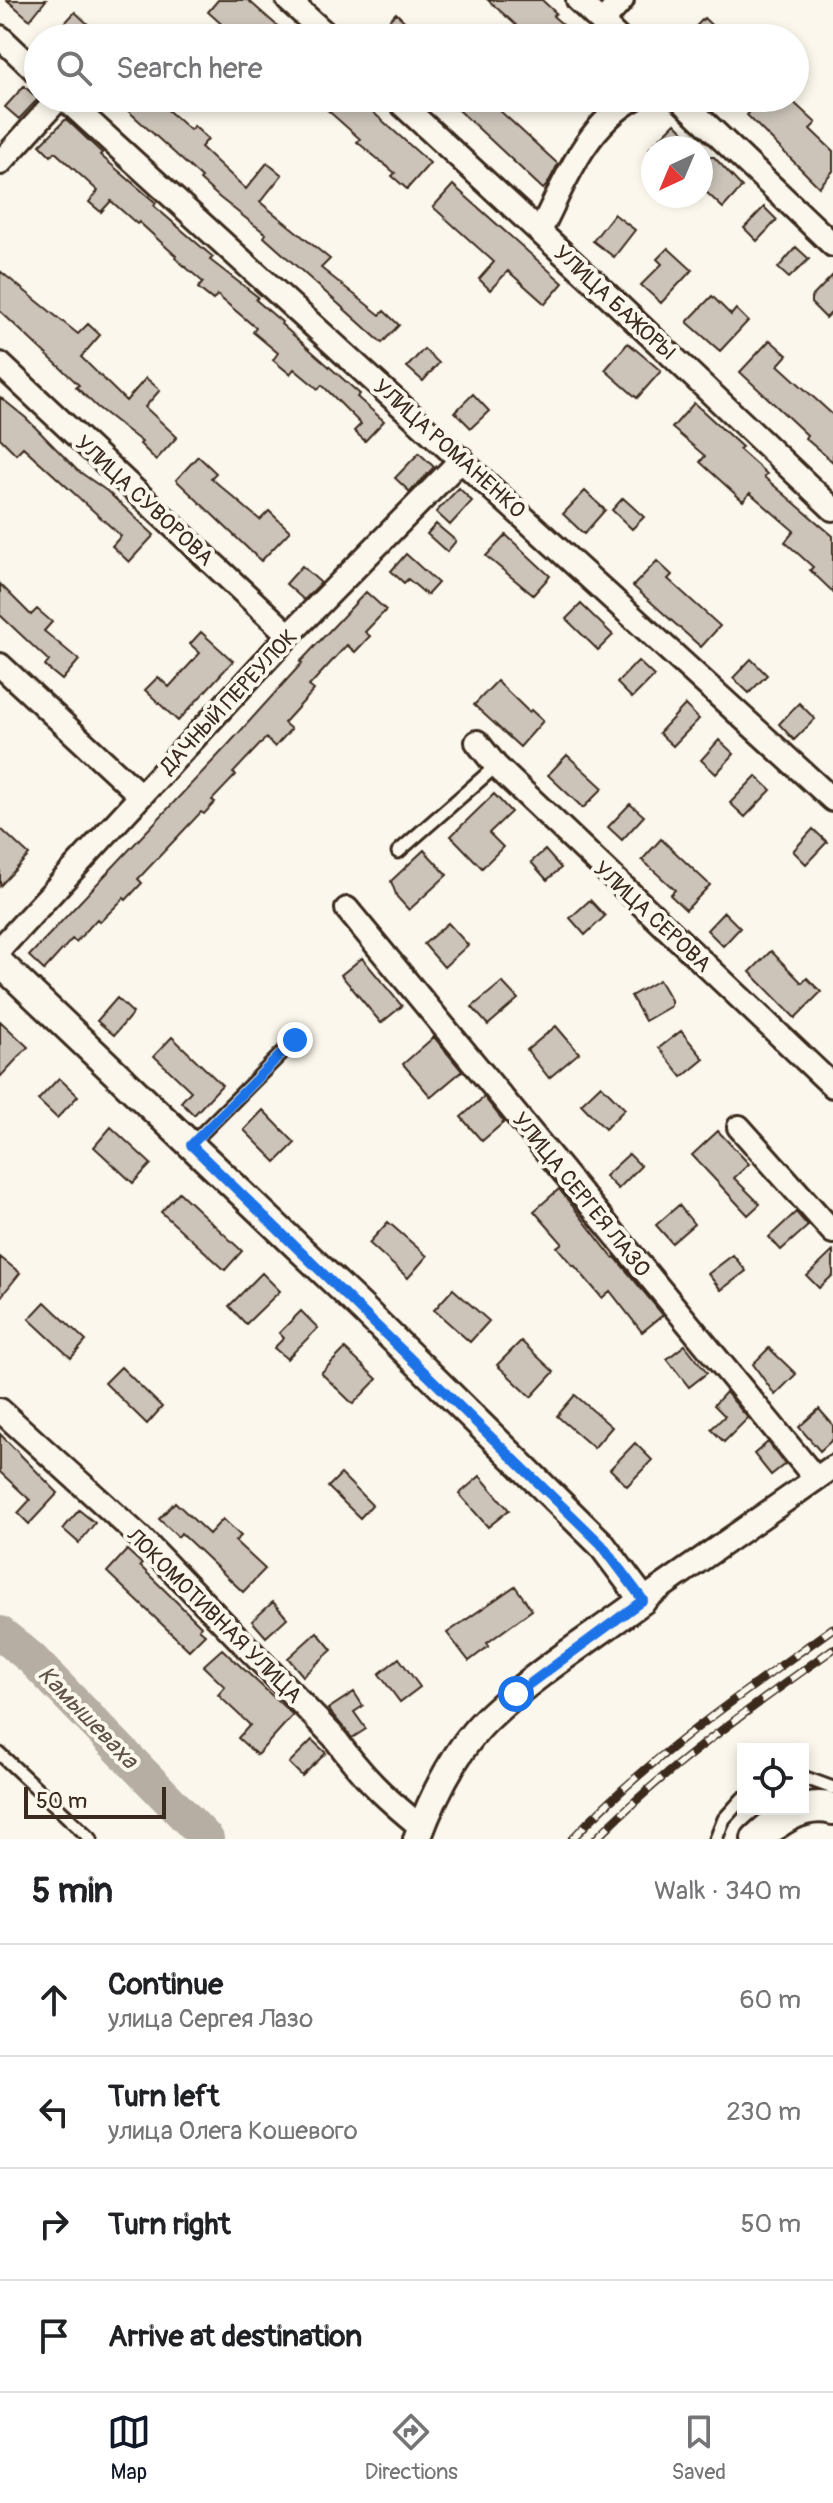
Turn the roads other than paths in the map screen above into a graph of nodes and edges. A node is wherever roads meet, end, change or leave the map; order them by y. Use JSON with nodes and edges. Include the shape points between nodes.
{"nodes":[{"id":1,"x":288,"y":0,"type":"edge"},
{"id":2,"x":578,"y":0,"type":"edge"},
{"id":3,"x":622,"y":0,"type":"edge"},
{"id":4,"x":315,"y":24,"type":"edge"},
{"id":5,"x":604,"y":24,"type":"edge"},
{"id":6,"x":612,"y":24,"type":"edge"},
{"id":7,"x":0,"y":37,"type":"edge"},
{"id":8,"x":24,"y":60,"type":"edge"},
{"id":9,"x":49,"y":112,"type":"edge"},
{"id":10,"x":78,"y":112,"type":"edge"},
{"id":11,"x":410,"y":112,"type":"edge"},
{"id":12,"x":613,"y":112,"type":"edge"},
{"id":13,"x":694,"y":112,"type":"edge"},
{"id":14,"x":0,"y":163,"type":"edge"},
{"id":15,"x":540,"y":231,"type":"junction"},
{"id":16,"x":833,"y":245,"type":"edge"},
{"id":17,"x":0,"y":364,"type":"edge"},
{"id":18,"x":462,"y":459,"type":"junction"},
{"id":19,"x":833,"y":509,"type":"edge"},
{"id":20,"x":289,"y":635,"type":"junction"},
{"id":21,"x":0,"y":665,"type":"edge"},
{"id":22,"x":477,"y":742,"type":"dead end"},
{"id":23,"x":496,"y":766,"type":"junction"},
{"id":24,"x":140,"y":795,"type":"junction"},
{"id":25,"x":833,"y":800,"type":"edge"},
{"id":26,"x":398,"y":852,"type":"dead end"},
{"id":27,"x":347,"y":909,"type":"dead end"},
{"id":28,"x":0,"y":949,"type":"edge"},
{"id":29,"x":0,"y":963,"type":"edge"},
{"id":30,"x":295,"y":1040,"type":"dead end"},
{"id":31,"x":833,"y":1086,"type":"edge"},
{"id":32,"x":739,"y":1127,"type":"dead end"},
{"id":33,"x":191,"y":1145,"type":"junction"},
{"id":34,"x":829,"y":1219,"type":"edge"},
{"id":35,"x":0,"y":1410,"type":"edge"},
{"id":36,"x":825,"y":1473,"type":"edge"},
{"id":37,"x":643,"y":1600,"type":"junction"},
{"id":38,"x":0,"y":1754,"type":"edge"},
{"id":39,"x":809,"y":1782,"type":"edge"},
{"id":40,"x":831,"y":1799,"type":"edge"},
{"id":41,"x":737,"y":1805,"type":"edge"},
{"id":42,"x":419,"y":1833,"type":"edge"},
{"id":43,"x":91,"y":1839,"type":"edge"},
{"id":44,"x":716,"y":1839,"type":"edge"},
{"id":45,"x":757,"y":1839,"type":"edge"}],
"edges":[{"from":1,"to":4,"type":"street"},
{"from":2,"to":5,"type":"street"},
{"from":3,"to":6,"type":"street"},
{"from":7,"to":8,"type":"street"},
{"from":9,"to":14,"type":"street"},
{"from":10,"to":18,"type":"street","name":"УЛИЦА РОМАНЕНКО"},
{"from":11,"to":15,"type":"street","name":"УЛИЦА БАЖОРЫ"},
{"from":12,"to":15,"type":"street","via":[[587,142]]},
{"from":13,"to":16,"type":"street"},
{"from":15,"to":19,"type":"street","name":"УЛИЦА БАЖОРЫ"},
{"from":17,"to":20,"type":"street","name":"УЛИЦА СУВОРОВА"},
{"from":18,"to":20,"type":"street","name":"ДАЧНЫЙ ПЕРЕУЛОК"},
{"from":18,"to":25,"type":"street","name":"УЛИЦА РОМАНЕНКО"},
{"from":20,"to":24,"type":"street","name":"ДАЧНЫЙ ПЕРЕУЛОК"},
{"from":21,"to":24,"type":"street"},
{"from":22,"to":23,"type":"street","name":"УЛИЦА СЕРОВА"},
{"from":23,"to":26,"type":"lane"},
{"from":23,"to":31,"type":"street","name":"УЛИЦА СЕРОВА"},
{"from":24,"to":28,"type":"street","name":"ДАЧНЫЙ ПЕРЕУЛОК"},
{"from":27,"to":36,"type":"street","name":"УЛИЦА СЕРГЕЯ ЛАЗО"},
{"from":29,"to":33,"type":"street"},
{"from":30,"to":33,"type":"lane"},
{"from":32,"to":34,"type":"street"},
{"from":33,"to":37,"type":"street","via":[[601,1544]]},
{"from":35,"to":42,"type":"street","name":"ЛОКОМОТИВНАЯ УЛИЦА","via":[[141,1538]]},
{"from":36,"to":37,"type":"street","name":"УЛИЦА СЕРГЕЯ ЛАЗО"},
{"from":37,"to":42,"type":"street","name":"УЛИЦА СЕРГЕЯ ЛАЗО","via":[[488,1718],[446,1776]]},
{"from":38,"to":43,"type":"lane"},
{"from":39,"to":40,"type":"lane"},
{"from":40,"to":45,"type":"main road","via":[[787,1816]]},
{"from":41,"to":44,"type":"lane"}]}
